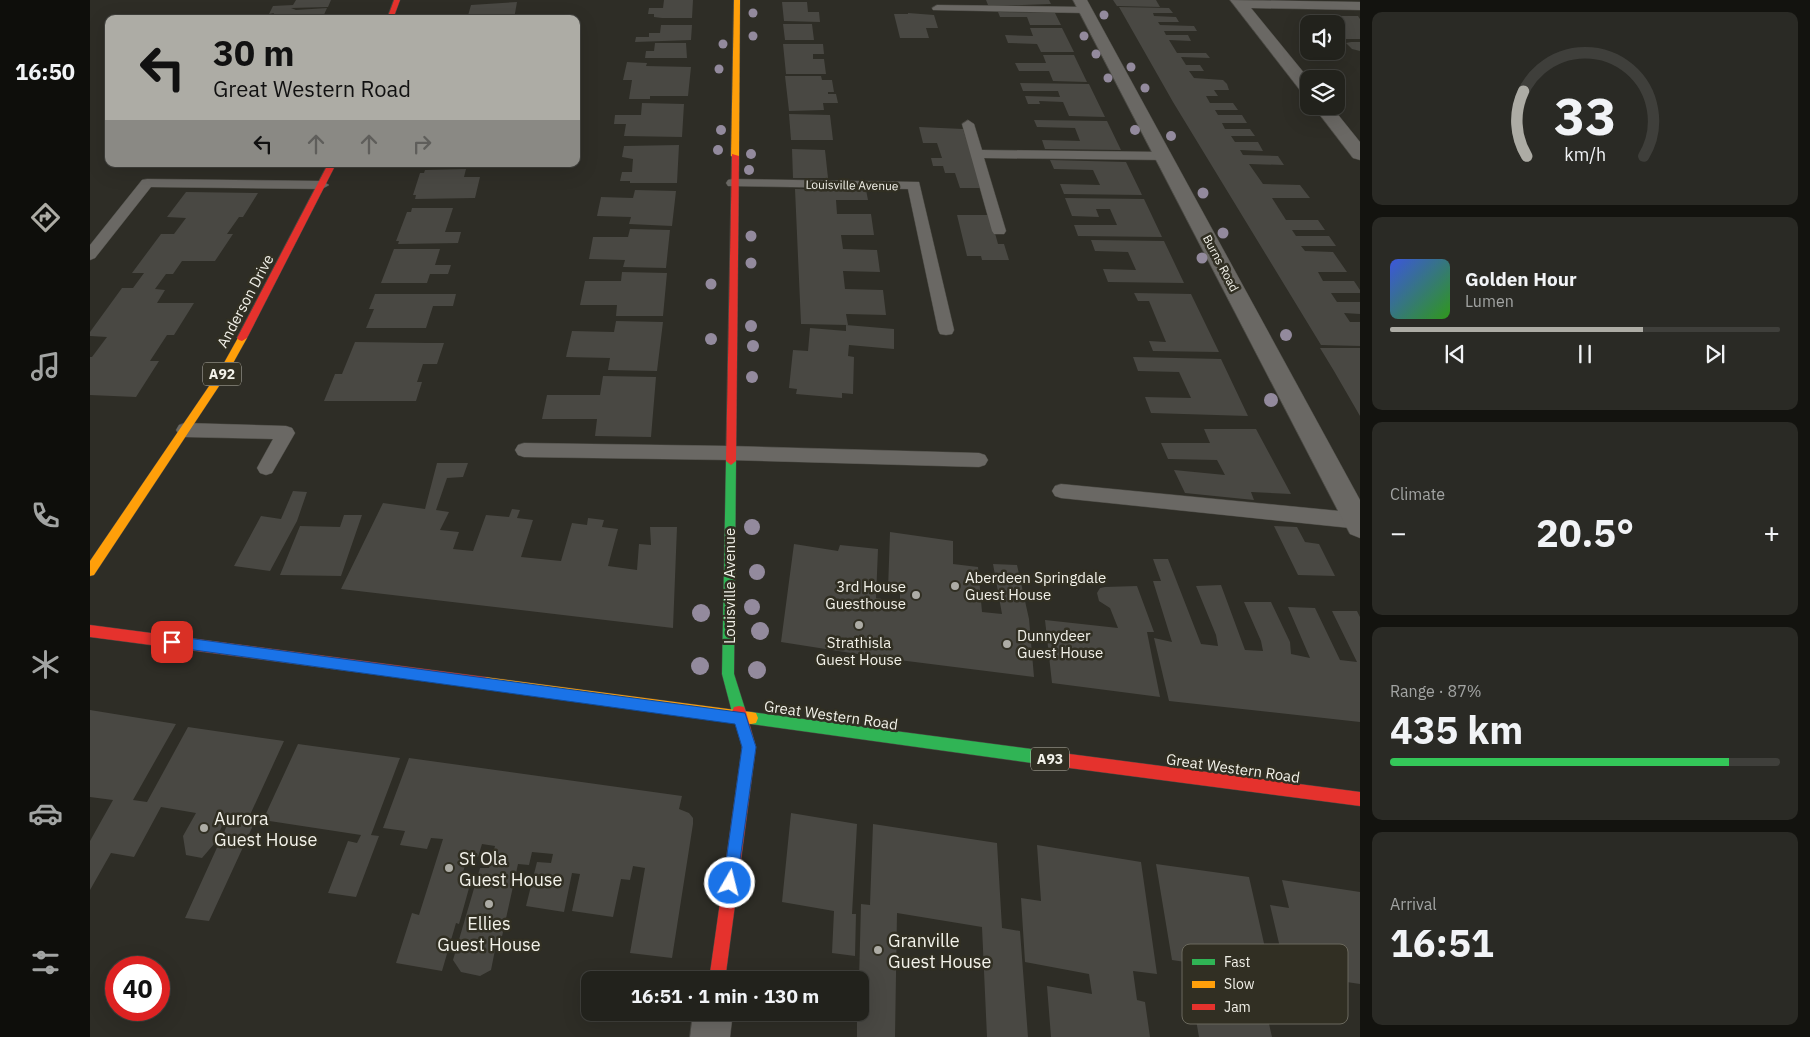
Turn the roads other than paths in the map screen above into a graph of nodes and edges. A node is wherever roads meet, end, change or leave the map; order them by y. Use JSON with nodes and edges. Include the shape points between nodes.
{"nodes":[{"id":1,"x":397,"y":0,"type":"edge"},
{"id":2,"x":737,"y":0,"type":"edge"},
{"id":3,"x":1238,"y":2,"type":"edge"},
{"id":4,"x":1083,"y":5,"type":"edge"},
{"id":5,"x":1360,"y":6,"type":"edge"},
{"id":6,"x":937,"y":8,"type":"dead end"},
{"id":7,"x":391,"y":15,"type":"edge"},
{"id":8,"x":1300,"y":79,"type":"edge"},
{"id":9,"x":1329,"y":115,"type":"edge"},
{"id":10,"x":968,"y":124,"type":"dead end"},
{"id":11,"x":977,"y":154,"type":"junction"},
{"id":12,"x":1360,"y":154,"type":"edge"},
{"id":13,"x":1164,"y":156,"type":"junction"},
{"id":14,"x":331,"y":167,"type":"edge"},
{"id":15,"x":734,"y":183,"type":"junction"},
{"id":16,"x":322,"y":185,"type":"junction"},
{"id":17,"x":999,"y":231,"type":"dead end"},
{"id":18,"x":90,"y":255,"type":"edge"},
{"id":19,"x":946,"y":330,"type":"dead end"},
{"id":20,"x":185,"y":430,"type":"junction"},
{"id":21,"x":524,"y":450,"type":"dead end"},
{"id":22,"x":730,"y":453,"type":"junction"},
{"id":23,"x":979,"y":460,"type":"dead end"},
{"id":24,"x":266,"y":468,"type":"dead end"},
{"id":25,"x":1061,"y":491,"type":"dead end"},
{"id":26,"x":1359,"y":522,"type":"edge"},
{"id":27,"x":90,"y":571,"type":"edge"},
{"id":28,"x":90,"y":631,"type":"edge"},
{"id":29,"x":740,"y":718,"type":"junction"},
{"id":30,"x":1360,"y":800,"type":"edge"},
{"id":31,"x":718,"y":971,"type":"edge"},
{"id":32,"x":712,"y":1021,"type":"edge"},
{"id":33,"x":710,"y":1037,"type":"edge"}],
"edges":[{"from":1,"to":7,"type":"main road"},
{"from":2,"to":15,"type":"main road","name":"Louisville Avenue"},
{"from":3,"to":5,"type":"street"},
{"from":3,"to":8,"type":"street"},
{"from":4,"to":6,"type":"lane"},
{"from":4,"to":13,"type":"street","name":"Burns Road"},
{"from":9,"to":12,"type":"street"},
{"from":10,"to":11,"type":"lane"},
{"from":11,"to":13,"type":"lane"},
{"from":11,"to":17,"type":"lane"},
{"from":13,"to":26,"type":"street","name":"Burns Road"},
{"from":14,"to":16,"type":"main road","name":"Anderson Drive","number":"A92"},
{"from":15,"to":19,"type":"lane","name":"Louisville Avenue","via":[[914,186]]},
{"from":15,"to":22,"type":"main road","name":"Louisville Avenue"},
{"from":16,"to":18,"type":"lane","via":[[147,183]]},
{"from":16,"to":20,"type":"main road","name":"Anderson Drive","number":"A92","via":[[224,372]]},
{"from":20,"to":24,"type":"lane","via":[[286,433]]},
{"from":20,"to":27,"type":"main road","name":"Anderson Drive","number":"A92"},
{"from":21,"to":22,"type":"lane"},
{"from":22,"to":23,"type":"lane"},
{"from":22,"to":29,"type":"main road","name":"Louisville Avenue","via":[[728,674]]},
{"from":25,"to":26,"type":"lane"},
{"from":28,"to":29,"type":"main road","name":"Great Western Road","number":"A93"},
{"from":29,"to":30,"type":"main road","name":"Great Western Road","number":"A93"},
{"from":29,"to":31,"type":"main road","name":"Louisville Avenue","via":[[749,747]]},
{"from":32,"to":33,"type":"street"}]}
